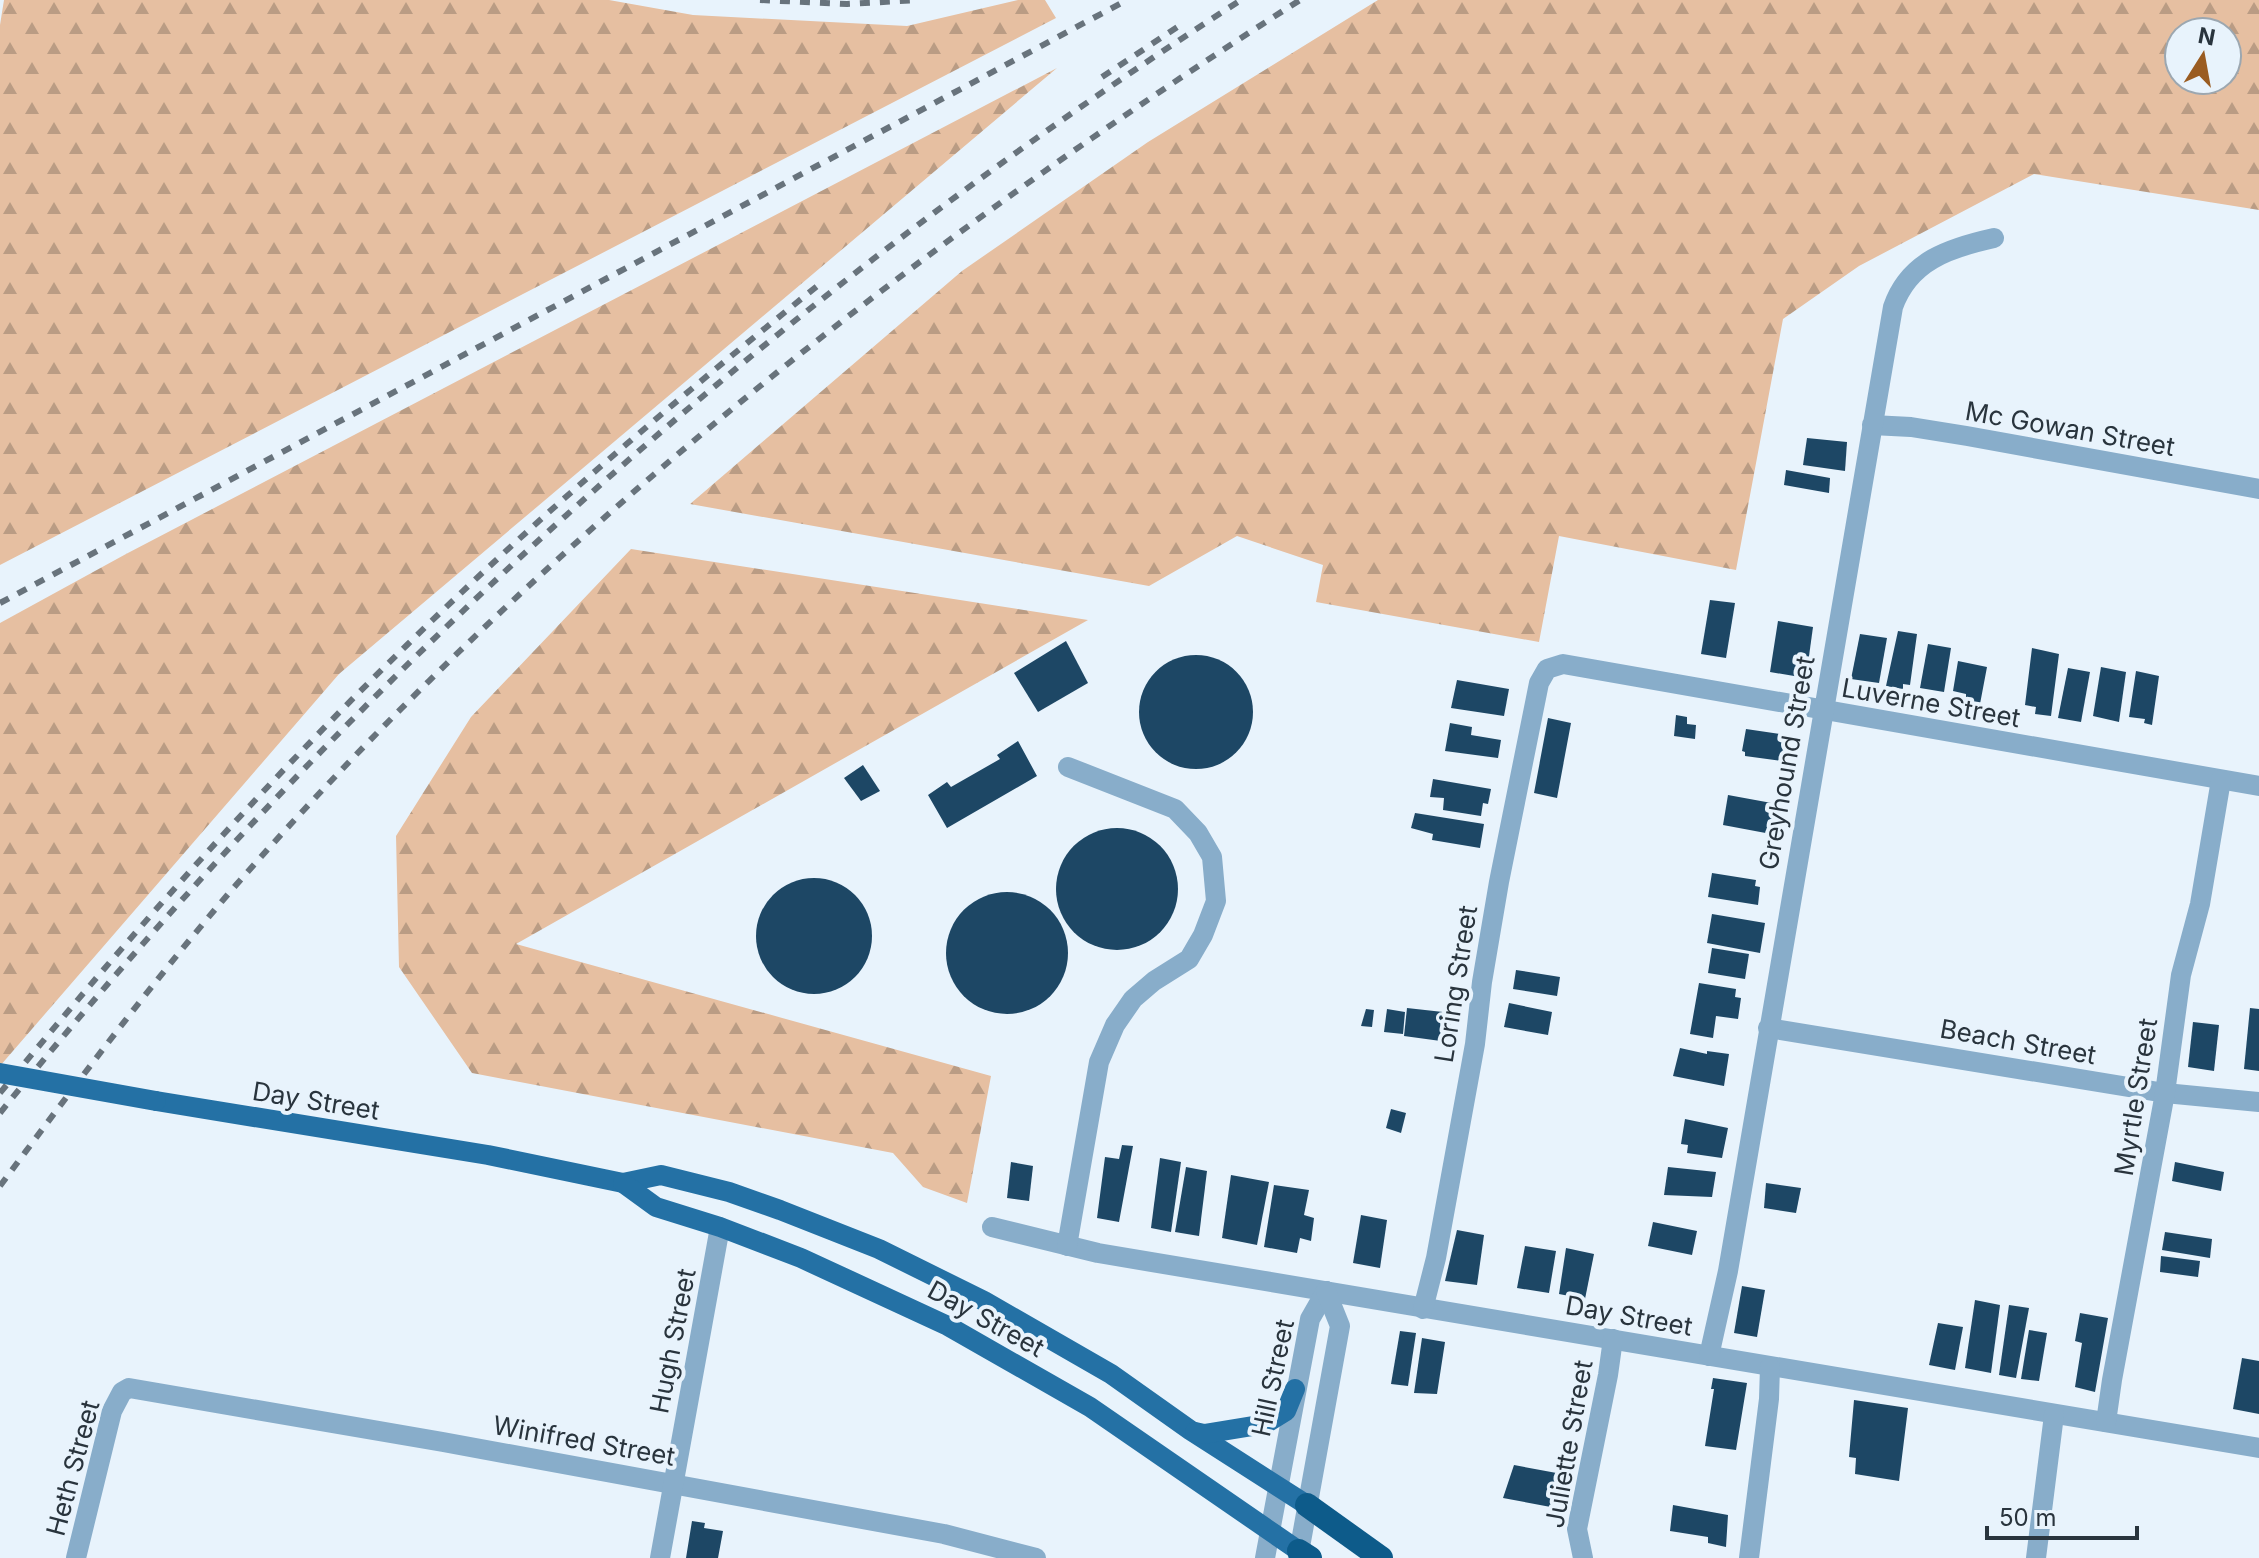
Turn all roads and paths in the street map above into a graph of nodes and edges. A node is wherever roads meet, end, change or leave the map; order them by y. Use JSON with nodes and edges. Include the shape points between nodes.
{"nodes":[{"id":1,"x":1994,"y":238,"type":"dead end"},
{"id":2,"x":1872,"y":425,"type":"junction"},
{"id":3,"x":2259,"y":489,"type":"edge"},
{"id":4,"x":1547,"y":669,"type":"joint"},
{"id":5,"x":1822,"y":710,"type":"junction"},
{"id":6,"x":1068,"y":767,"type":"dead end"},
{"id":7,"x":2221,"y":780,"type":"junction"},
{"id":8,"x":2259,"y":786,"type":"edge"},
{"id":9,"x":1768,"y":1028,"type":"junction"},
{"id":10,"x":0,"y":1073,"type":"edge"},
{"id":11,"x":2165,"y":1093,"type":"junction"},
{"id":12,"x":2259,"y":1102,"type":"edge"},
{"id":13,"x":623,"y":1183,"type":"junction"},
{"id":14,"x":720,"y":1227,"type":"junction"},
{"id":15,"x":992,"y":1227,"type":"dead end"},
{"id":16,"x":1067,"y":1246,"type":"junction"},
{"id":17,"x":1326,"y":1291,"type":"junction"},
{"id":18,"x":1423,"y":1309,"type":"junction"},
{"id":19,"x":1613,"y":1339,"type":"junction"},
{"id":20,"x":1709,"y":1356,"type":"junction"},
{"id":21,"x":1770,"y":1367,"type":"junction"},
{"id":22,"x":1295,"y":1389,"type":"junction"},
{"id":23,"x":122,"y":1392,"type":"joint"},
{"id":24,"x":2054,"y":1415,"type":"junction"},
{"id":25,"x":2106,"y":1422,"type":"junction"},
{"id":26,"x":1190,"y":1430,"type":"junction"},
{"id":27,"x":2259,"y":1448,"type":"edge"},
{"id":28,"x":672,"y":1484,"type":"junction"},
{"id":29,"x":1279,"y":1487,"type":"junction"},
{"id":30,"x":1307,"y":1505,"type":"junction"},
{"id":31,"x":1270,"y":1531,"type":"junction"},
{"id":32,"x":1302,"y":1556,"type":"edge"},
{"id":33,"x":76,"y":1558,"type":"edge"},
{"id":34,"x":660,"y":1558,"type":"edge"},
{"id":35,"x":1036,"y":1558,"type":"edge"},
{"id":36,"x":1265,"y":1558,"type":"edge"},
{"id":37,"x":1381,"y":1558,"type":"edge"},
{"id":38,"x":1583,"y":1558,"type":"edge"},
{"id":39,"x":1749,"y":1558,"type":"edge"},
{"id":40,"x":2036,"y":1558,"type":"edge"}],
"edges":[{"from":1,"to":2,"type":"street","name":"Greyhound Street","via":[[1932,259],[1899,289]]},
{"from":2,"to":3,"type":"street","name":"Mc Gowan Street","via":[[1967,436]]},
{"from":2,"to":5,"type":"street","name":"Greyhound Street"},
{"from":4,"to":5,"type":"street","name":"Luverne Street","via":[[1563,664]]},
{"from":4,"to":18,"type":"street","name":"Loring Street","via":[[1539,683],[1499,882],[1475,1044]]},
{"from":5,"to":7,"type":"street","name":"Luverne Street"},
{"from":5,"to":9,"type":"street","name":"Greyhound Street"},
{"from":6,"to":16,"type":"street","via":[[1175,809],[1212,857],[1216,901],[1189,959],[1133,999],[1099,1062]]},
{"from":7,"to":8,"type":"street","name":"Luverne Street"},
{"from":7,"to":11,"type":"street","name":"Myrtle Street","via":[[2200,904],[2181,975]]},
{"from":9,"to":11,"type":"street","name":"Beach Street"},
{"from":9,"to":20,"type":"street","name":"Greyhound Street"},
{"from":10,"to":13,"type":"main road","name":"Day Street","bridge":true,"via":[[488,1155]]},
{"from":11,"to":12,"type":"street","name":"Beach Street"},
{"from":11,"to":25,"type":"street","name":"Myrtle Street"},
{"from":13,"to":14,"type":"main road","name":"Day Street","via":[[656,1207]]},
{"from":13,"to":26,"type":"main road","name":"Day Street","via":[[661,1175],[729,1192],[879,1249],[1039,1332]]},
{"from":14,"to":28,"type":"street","name":"Hugh Street"},
{"from":14,"to":31,"type":"main road","name":"Day Street","via":[[851,1279],[960,1332],[1090,1407]]},
{"from":15,"to":16,"type":"street","name":"Day Street"},
{"from":16,"to":17,"type":"street","name":"Day Street"},
{"from":17,"to":18,"type":"street","name":"Day Street"},
{"from":17,"to":22,"type":"street","name":"Hill Street","via":[[1310,1319]]},
{"from":17,"to":30,"type":"street","name":"Hill Street","via":[[1340,1326]]},
{"from":18,"to":19,"type":"street","name":"Day Street"},
{"from":19,"to":20,"type":"street","name":"Day Street"},
{"from":19,"to":38,"type":"street","name":"Juliette Street","via":[[1577,1529]]},
{"from":20,"to":21,"type":"street","name":"Day Street"},
{"from":21,"to":24,"type":"street","name":"Day Street"},
{"from":21,"to":39,"type":"street"},
{"from":22,"to":26,"type":"main road","via":[[1286,1411],[1265,1424],[1204,1434]]},
{"from":22,"to":29,"type":"street","name":"Hill Street"},
{"from":23,"to":28,"type":"street","name":"Winifred Street","via":[[139,1388]]},
{"from":23,"to":33,"type":"street","name":"Heth Street","via":[[112,1411]]},
{"from":24,"to":25,"type":"street","name":"Day Street"},
{"from":24,"to":40,"type":"street"},
{"from":25,"to":27,"type":"street","name":"Day Street"},
{"from":26,"to":29,"type":"main road","name":"Day Street"},
{"from":28,"to":34,"type":"street","name":"Hugh Street"},
{"from":28,"to":35,"type":"street","name":"Winifred Street","via":[[944,1534]]},
{"from":29,"to":30,"type":"main road","name":"Day Street"},
{"from":29,"to":31,"type":"street","name":"Hill Street"},
{"from":30,"to":32,"type":"street","name":"Hill Street"},
{"from":30,"to":37,"type":"highway"},
{"from":31,"to":32,"type":"main road","name":"Day Street"},
{"from":31,"to":36,"type":"street","name":"Hill Street"}]}
